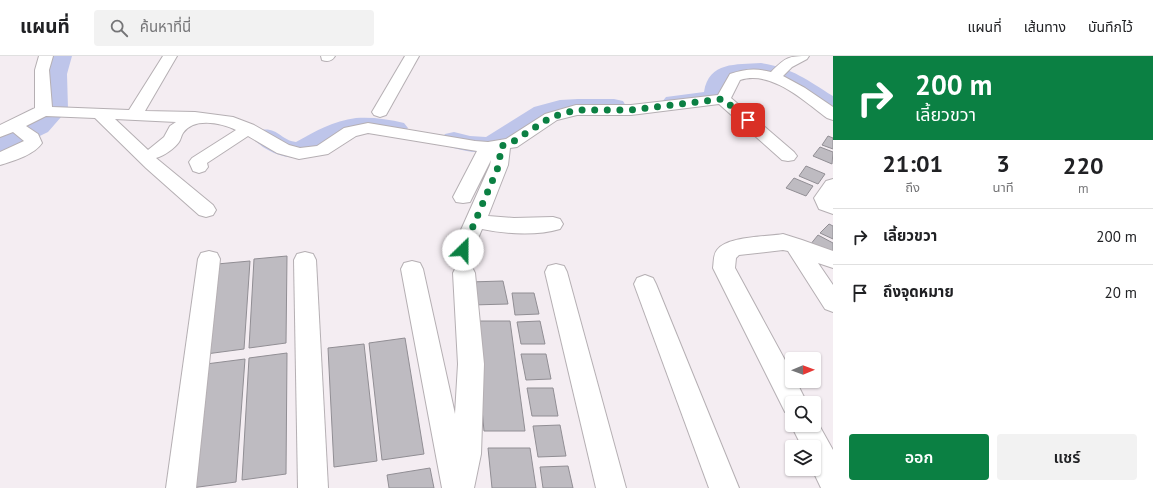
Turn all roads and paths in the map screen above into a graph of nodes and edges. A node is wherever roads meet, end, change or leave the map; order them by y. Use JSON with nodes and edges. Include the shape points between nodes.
{"nodes":[{"id":1,"x":46,"y":56,"type":"edge"},
{"id":2,"x":170,"y":56,"type":"edge"},
{"id":3,"x":412,"y":56,"type":"edge"},
{"id":4,"x":802,"y":56,"type":"edge"},
{"id":5,"x":777,"y":74,"type":"junction"},
{"id":6,"x":725,"y":101,"type":"junction"},
{"id":7,"x":48,"y":111,"type":"junction"},
{"id":8,"x":380,"y":112,"type":"dead end"},
{"id":9,"x":99,"y":113,"type":"junction"},
{"id":10,"x":134,"y":114,"type":"junction"},
{"id":11,"x":833,"y":115,"type":"edge"},
{"id":12,"x":195,"y":117,"type":"junction"},
{"id":13,"x":772,"y":123,"type":"dead end"},
{"id":14,"x":248,"y":129,"type":"junction"},
{"id":15,"x":17,"y":132,"type":"edge"},
{"id":16,"x":495,"y":146,"type":"junction"},
{"id":17,"x":155,"y":153,"type":"dead end"},
{"id":18,"x":788,"y":156,"type":"dead end"},
{"id":19,"x":0,"y":159,"type":"edge"},
{"id":20,"x":199,"y":167,"type":"dead end"},
{"id":21,"x":833,"y":185,"type":"edge"},
{"id":22,"x":463,"y":197,"type":"dead end"},
{"id":23,"x":833,"y":207,"type":"edge"},
{"id":24,"x":206,"y":210,"type":"dead end"},
{"id":25,"x":475,"y":220,"type":"junction"},
{"id":26,"x":554,"y":224,"type":"dead end"},
{"id":27,"x":794,"y":244,"type":"junction"},
{"id":28,"x":209,"y":259,"type":"dead end"},
{"id":29,"x":306,"y":260,"type":"dead end"},
{"id":30,"x":833,"y":260,"type":"edge"},
{"id":31,"x":412,"y":269,"type":"dead end"},
{"id":32,"x":556,"y":272,"type":"dead end"},
{"id":33,"x":645,"y":284,"type":"dead end"},
{"id":34,"x":833,"y":303,"type":"edge"},
{"id":35,"x":790,"y":396,"type":"edge"},
{"id":36,"x":809,"y":432,"type":"edge"},
{"id":37,"x":833,"y":480,"type":"edge"},
{"id":38,"x":180,"y":488,"type":"edge"},
{"id":39,"x":313,"y":488,"type":"edge"},
{"id":40,"x":459,"y":488,"type":"edge"},
{"id":41,"x":611,"y":488,"type":"edge"},
{"id":42,"x":724,"y":488,"type":"edge"}],
"edges":[{"from":1,"to":7,"type":"street","via":[[42,78],[45,106]]},
{"from":2,"to":10,"type":"street"},
{"from":3,"to":8,"type":"street"},
{"from":4,"to":5,"type":"street","via":[[787,64]]},
{"from":5,"to":6,"type":"street","via":[[738,75],[732,81]]},
{"from":5,"to":11,"type":"street"},
{"from":6,"to":13,"type":"street","via":[[744,106]]},
{"from":6,"to":16,"type":"street","via":[[631,110],[576,110],[551,117],[511,143]]},
{"from":6,"to":18,"type":"street"},
{"from":7,"to":9,"type":"street"},
{"from":7,"to":15,"type":"street"},
{"from":9,"to":10,"type":"street"},
{"from":9,"to":24,"type":"street","via":[[152,164]]},
{"from":10,"to":12,"type":"street"},
{"from":12,"to":14,"type":"street","via":[[233,122]]},
{"from":12,"to":17,"type":"street","via":[[176,130],[172,140]]},
{"from":14,"to":16,"type":"street","via":[[283,149],[299,154],[322,150],[350,132],[368,128],[475,146]]},
{"from":14,"to":20,"type":"street","via":[[200,160]]},
{"from":15,"to":19,"type":"street","via":[[34,141]]},
{"from":16,"to":22,"type":"street"},
{"from":16,"to":25,"type":"street","via":[[499,165]]},
{"from":21,"to":23,"type":"street","via":[[824,198],[826,204]]},
{"from":25,"to":26,"type":"street","via":[[515,227]]},
{"from":25,"to":40,"type":"street","via":[[463,261],[471,364],[467,454]]},
{"from":27,"to":30,"type":"street"},
{"from":27,"to":34,"type":"street"},
{"from":27,"to":35,"type":"street","via":[[783,242],[733,248],[725,255],[724,268]]},
{"from":28,"to":38,"type":"street"},
{"from":29,"to":39,"type":"street"},
{"from":31,"to":40,"type":"street"},
{"from":32,"to":41,"type":"street"},
{"from":33,"to":42,"type":"street"},
{"from":36,"to":37,"type":"street"}]}
